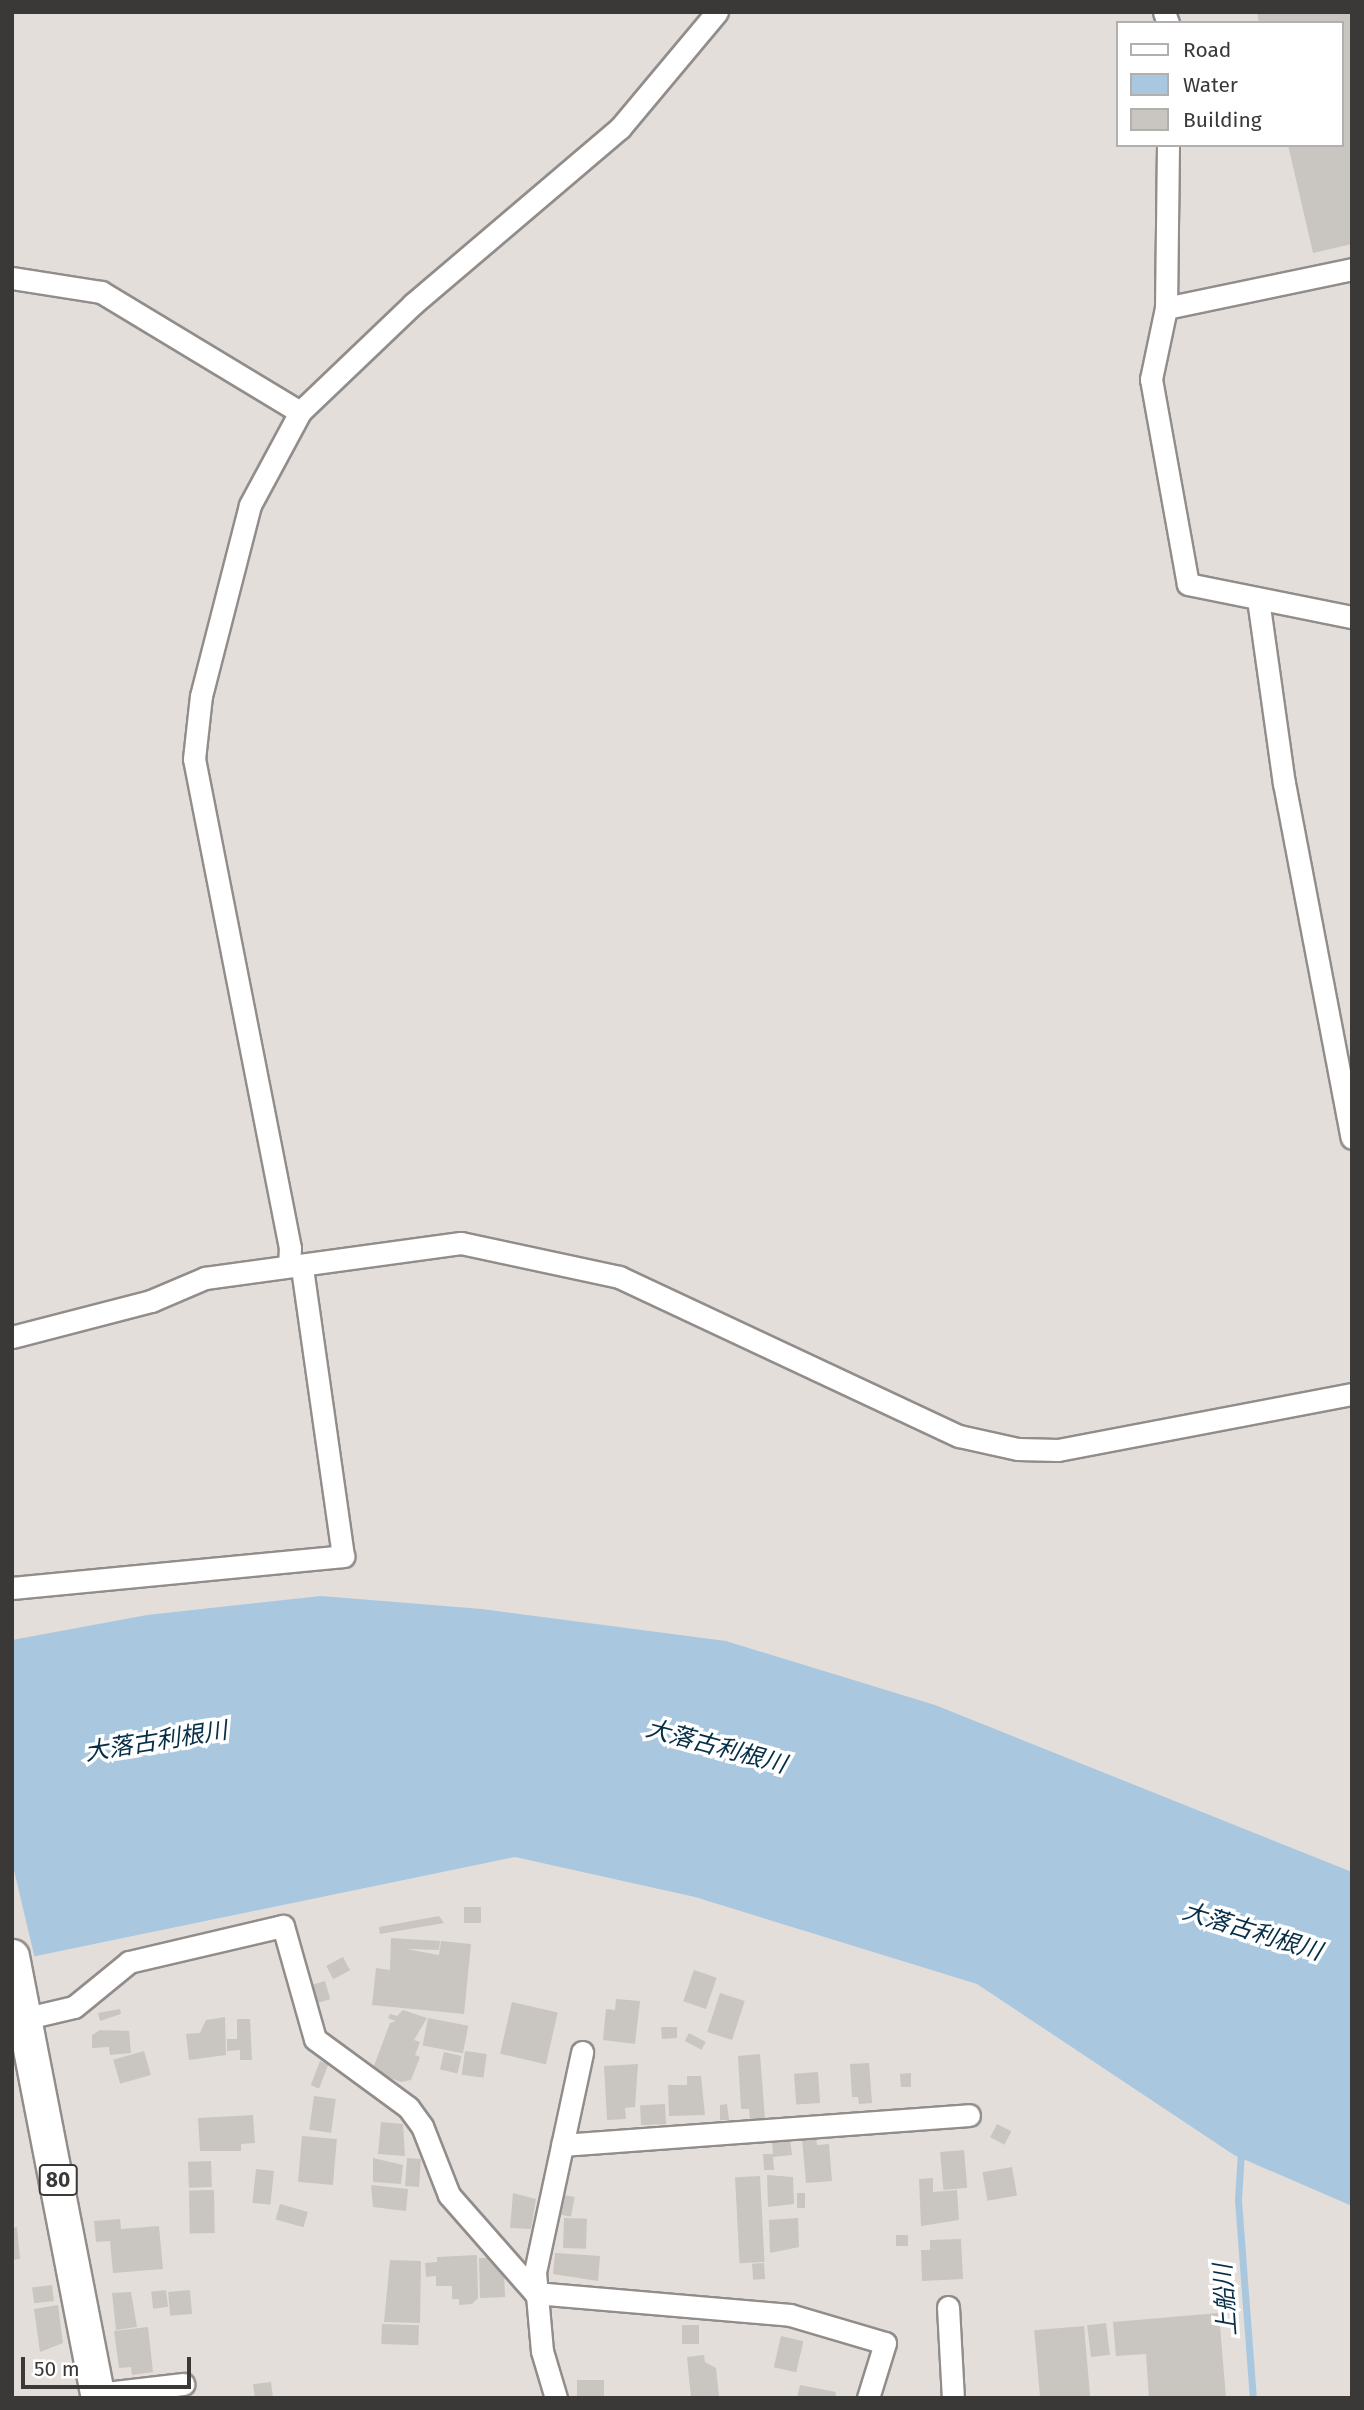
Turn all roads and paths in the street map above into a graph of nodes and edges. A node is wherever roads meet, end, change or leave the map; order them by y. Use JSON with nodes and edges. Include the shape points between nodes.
{"nodes":[{"id":1,"x":717,"y":12,"type":"edge"},
{"id":2,"x":1168,"y":147,"type":"edge"},
{"id":3,"x":1352,"y":269,"type":"edge"},
{"id":4,"x":12,"y":278,"type":"edge"},
{"id":5,"x":1166,"y":308,"type":"junction"},
{"id":6,"x":300,"y":412,"type":"junction"},
{"id":7,"x":1258,"y":599,"type":"junction"},
{"id":8,"x":1352,"y":617,"type":"edge"},
{"id":9,"x":1352,"y":1138,"type":"edge"},
{"id":10,"x":296,"y":1266,"type":"junction"},
{"id":11,"x":12,"y":1337,"type":"edge"},
{"id":12,"x":1352,"y":1394,"type":"edge"},
{"id":13,"x":12,"y":1587,"type":"edge"},
{"id":14,"x":13,"y":1960,"type":"edge"},
{"id":15,"x":27,"y":2018,"type":"junction"},
{"id":16,"x":582,"y":2052,"type":"dead end"},
{"id":17,"x":969,"y":2115,"type":"dead end"},
{"id":18,"x":562,"y":2145,"type":"junction"},
{"id":19,"x":535,"y":2292,"type":"junction"},
{"id":20,"x":948,"y":2307,"type":"dead end"},
{"id":21,"x":183,"y":2384,"type":"dead end"},
{"id":22,"x":98,"y":2396,"type":"edge"},
{"id":23,"x":556,"y":2398,"type":"edge"},
{"id":24,"x":868,"y":2398,"type":"edge"},
{"id":25,"x":953,"y":2398,"type":"edge"}],
"edges":[{"from":1,"to":6,"type":"street","via":[[620,128],[413,304]]},
{"from":2,"to":5,"type":"street"},
{"from":3,"to":5,"type":"street"},
{"from":4,"to":6,"type":"street","via":[[101,292]]},
{"from":5,"to":7,"type":"street","via":[[1151,379],[1188,584]]},
{"from":6,"to":10,"type":"street","via":[[250,505],[201,696],[194,759]]},
{"from":7,"to":8,"type":"street"},
{"from":7,"to":9,"type":"street","via":[[1284,783]]},
{"from":10,"to":11,"type":"street","via":[[205,1278],[150,1301]]},
{"from":10,"to":12,"type":"street","via":[[461,1243],[607,1274],[959,1436],[1018,1449],[1058,1450]]},
{"from":10,"to":13,"type":"street","via":[[343,1556],[213,1564],[62,1587]]},
{"from":14,"to":15,"type":"main road","number":"80"},
{"from":15,"to":19,"type":"street","via":[[74,2007],[129,1962],[283,1926],[315,2039],[408,2107],[432,2148],[449,2195]]},
{"from":15,"to":22,"type":"main road","number":"80"},
{"from":16,"to":18,"type":"street"},
{"from":17,"to":18,"type":"street"},
{"from":18,"to":19,"type":"street"},
{"from":19,"to":23,"type":"street","via":[[543,2357]]},
{"from":19,"to":24,"type":"street","via":[[790,2315],[885,2343]]},
{"from":20,"to":25,"type":"street"},
{"from":21,"to":22,"type":"street"}]}
